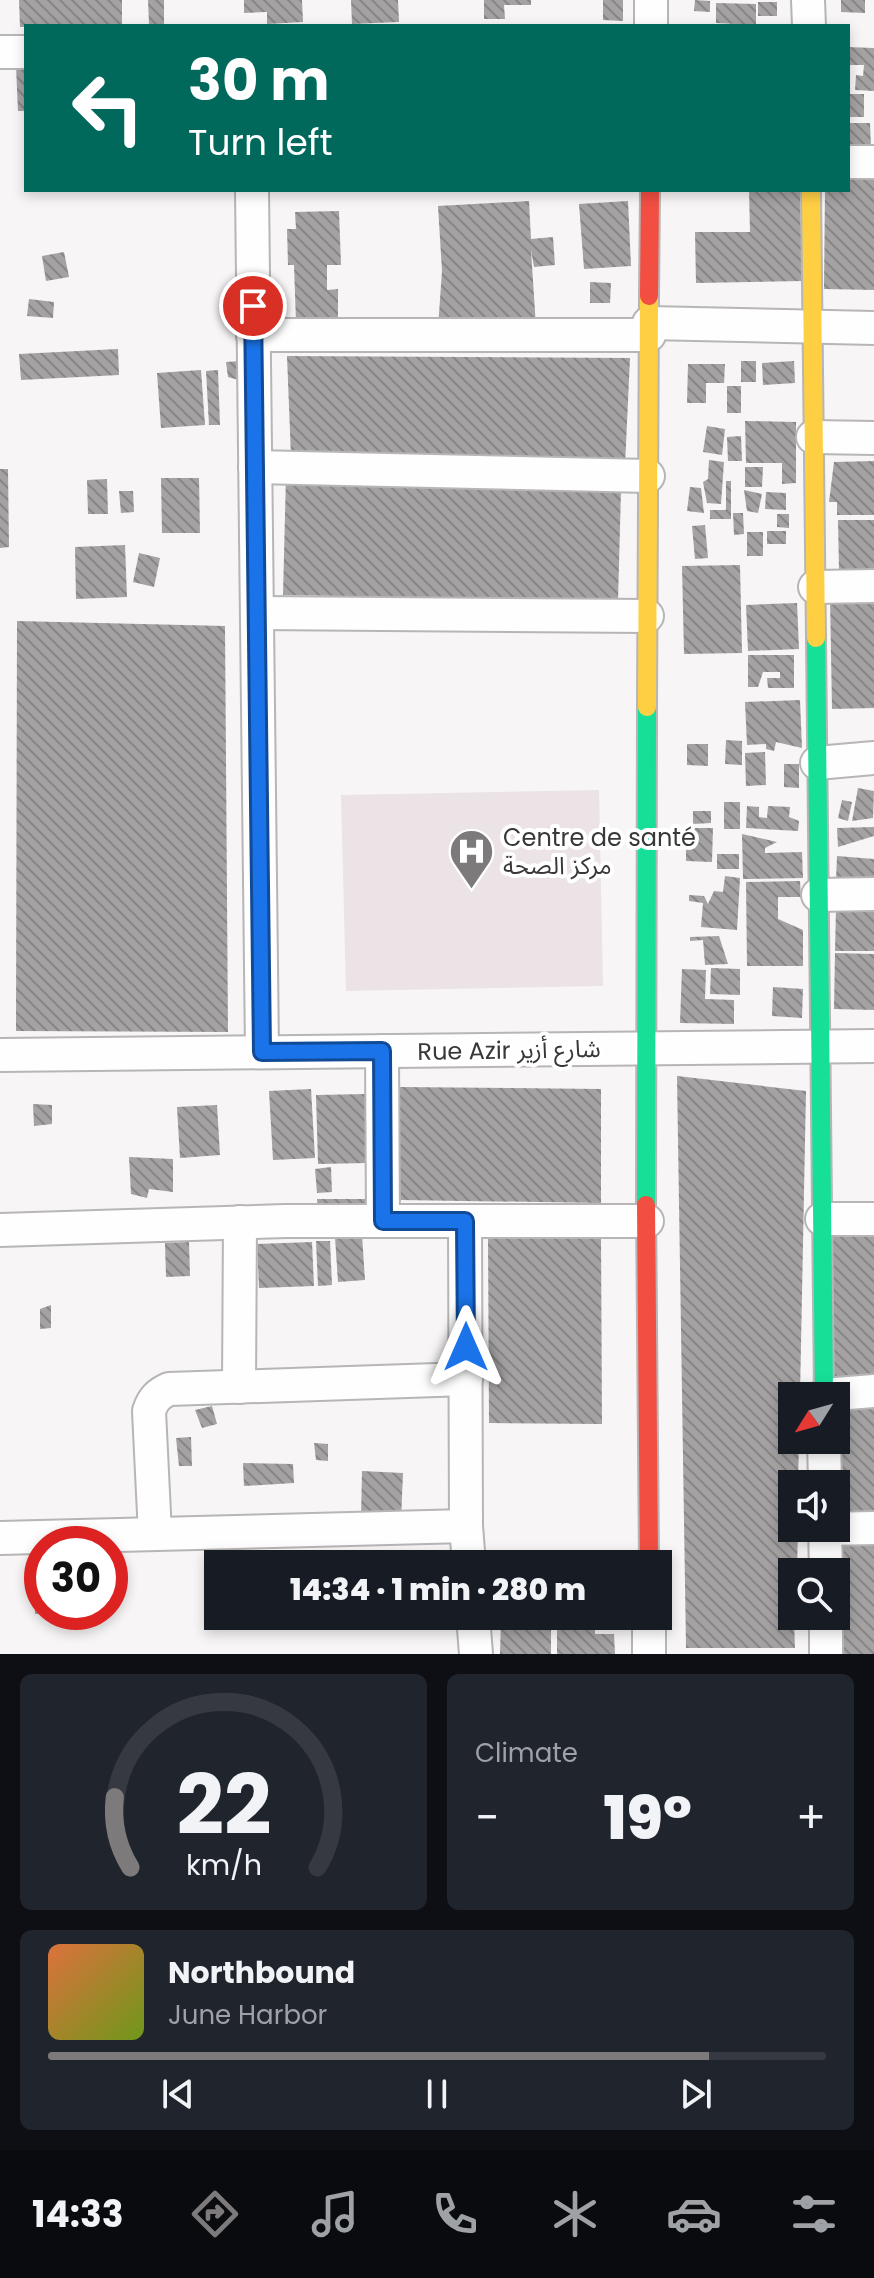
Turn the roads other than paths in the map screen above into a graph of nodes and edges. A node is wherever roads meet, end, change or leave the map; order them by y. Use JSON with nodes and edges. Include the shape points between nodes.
{"nodes":[{"id":1,"x":651,"y":0,"type":"edge"},
{"id":2,"x":808,"y":0,"type":"edge"},
{"id":3,"x":651,"y":24,"type":"edge"},
{"id":4,"x":809,"y":24,"type":"edge"},
{"id":5,"x":0,"y":52,"type":"edge"},
{"id":6,"x":24,"y":52,"type":"edge"},
{"id":7,"x":850,"y":162,"type":"edge"},
{"id":8,"x":874,"y":162,"type":"edge"},
{"id":9,"x":252,"y":192,"type":"edge"},
{"id":10,"x":650,"y":192,"type":"edge"},
{"id":11,"x":811,"y":192,"type":"edge"},
{"id":12,"x":812,"y":326,"type":"junction"},
{"id":13,"x":874,"y":328,"type":"edge"},
{"id":14,"x":649,"y":329,"type":"junction"},
{"id":15,"x":253,"y":335,"type":"junction"},
{"id":16,"x":813,"y":437,"type":"junction"},
{"id":17,"x":874,"y":438,"type":"edge"},
{"id":18,"x":255,"y":467,"type":"junction"},
{"id":19,"x":648,"y":476,"type":"junction"},
{"id":20,"x":874,"y":586,"type":"edge"},
{"id":21,"x":815,"y":587,"type":"junction"},
{"id":22,"x":257,"y":613,"type":"junction"},
{"id":23,"x":647,"y":616,"type":"junction"},
{"id":24,"x":874,"y":758,"type":"edge"},
{"id":25,"x":817,"y":763,"type":"junction"},
{"id":26,"x":874,"y":894,"type":"edge"},
{"id":27,"x":818,"y":895,"type":"junction"},
{"id":28,"x":874,"y":1046,"type":"edge"},
{"id":29,"x":820,"y":1047,"type":"junction"},
{"id":30,"x":645,"y":1048,"type":"junction"},
{"id":31,"x":382,"y":1051,"type":"junction"},
{"id":32,"x":262,"y":1052,"type":"junction"},
{"id":33,"x":0,"y":1055,"type":"edge"},
{"id":34,"x":822,"y":1219,"type":"junction"},
{"id":35,"x":874,"y":1219,"type":"edge"},
{"id":36,"x":383,"y":1221,"type":"junction"},
{"id":37,"x":465,"y":1221,"type":"junction"},
{"id":38,"x":647,"y":1221,"type":"junction"},
{"id":39,"x":240,"y":1222,"type":"junction"},
{"id":40,"x":0,"y":1230,"type":"edge"},
{"id":41,"x":466,"y":1379,"type":"junction"},
{"id":42,"x":824,"y":1382,"type":"edge"},
{"id":43,"x":239,"y":1387,"type":"junction"},
{"id":44,"x":874,"y":1391,"type":"edge"},
{"id":45,"x":850,"y":1393,"type":"edge"},
{"id":46,"x":466,"y":1526,"type":"junction"},
{"id":47,"x":850,"y":1528,"type":"edge"},
{"id":48,"x":874,"y":1528,"type":"edge"},
{"id":49,"x":155,"y":1534,"type":"junction"},
{"id":50,"x":0,"y":1538,"type":"edge"},
{"id":51,"x":468,"y":1550,"type":"edge"},
{"id":52,"x":649,"y":1550,"type":"edge"},
{"id":53,"x":474,"y":1630,"type":"edge"},
{"id":54,"x":649,"y":1630,"type":"edge"},
{"id":55,"x":826,"y":1630,"type":"edge"},
{"id":56,"x":476,"y":1654,"type":"edge"},
{"id":57,"x":649,"y":1654,"type":"edge"},
{"id":58,"x":826,"y":1654,"type":"edge"}],
"edges":[{"from":1,"to":3,"type":"street"},
{"from":2,"to":4,"type":"street"},
{"from":5,"to":6,"type":"street"},
{"from":7,"to":8,"type":"street"},
{"from":9,"to":15,"type":"street"},
{"from":10,"to":14,"type":"street"},
{"from":11,"to":12,"type":"street"},
{"from":12,"to":13,"type":"street"},
{"from":12,"to":14,"type":"street"},
{"from":12,"to":16,"type":"street"},
{"from":14,"to":15,"type":"street"},
{"from":14,"to":19,"type":"street"},
{"from":15,"to":18,"type":"street"},
{"from":16,"to":17,"type":"street"},
{"from":16,"to":21,"type":"street"},
{"from":18,"to":19,"type":"street"},
{"from":18,"to":22,"type":"street"},
{"from":19,"to":23,"type":"street"},
{"from":20,"to":21,"type":"street"},
{"from":21,"to":25,"type":"street"},
{"from":22,"to":23,"type":"street"},
{"from":22,"to":32,"type":"street"},
{"from":23,"to":30,"type":"street"},
{"from":24,"to":25,"type":"street"},
{"from":25,"to":27,"type":"street"},
{"from":26,"to":27,"type":"street"},
{"from":27,"to":29,"type":"street"},
{"from":28,"to":29,"type":"street","name":"Rue Azir شارع أزير"},
{"from":29,"to":30,"type":"street","name":"Rue Azir شارع أزير"},
{"from":29,"to":34,"type":"street"},
{"from":30,"to":31,"type":"street","name":"Rue Azir شارع أزير"},
{"from":30,"to":38,"type":"street"},
{"from":31,"to":32,"type":"street","name":"Rue Azir شارع أزير"},
{"from":31,"to":36,"type":"street"},
{"from":32,"to":33,"type":"street","name":"Rue Azir شارع أزير"},
{"from":34,"to":35,"type":"street"},
{"from":34,"to":42,"type":"street"},
{"from":36,"to":37,"type":"street"},
{"from":36,"to":39,"type":"street"},
{"from":37,"to":38,"type":"street"},
{"from":37,"to":41,"type":"street"},
{"from":38,"to":52,"type":"street"},
{"from":39,"to":40,"type":"street"},
{"from":39,"to":43,"type":"street"},
{"from":41,"to":43,"type":"street"},
{"from":41,"to":46,"type":"street"},
{"from":43,"to":49,"type":"street","via":[[169,1389],[152,1401]]},
{"from":44,"to":45,"type":"street"},
{"from":46,"to":49,"type":"street"},
{"from":46,"to":51,"type":"street"},
{"from":47,"to":48,"type":"street"},
{"from":49,"to":50,"type":"street"},
{"from":53,"to":56,"type":"street"},
{"from":54,"to":57,"type":"street"},
{"from":55,"to":58,"type":"street"}]}
